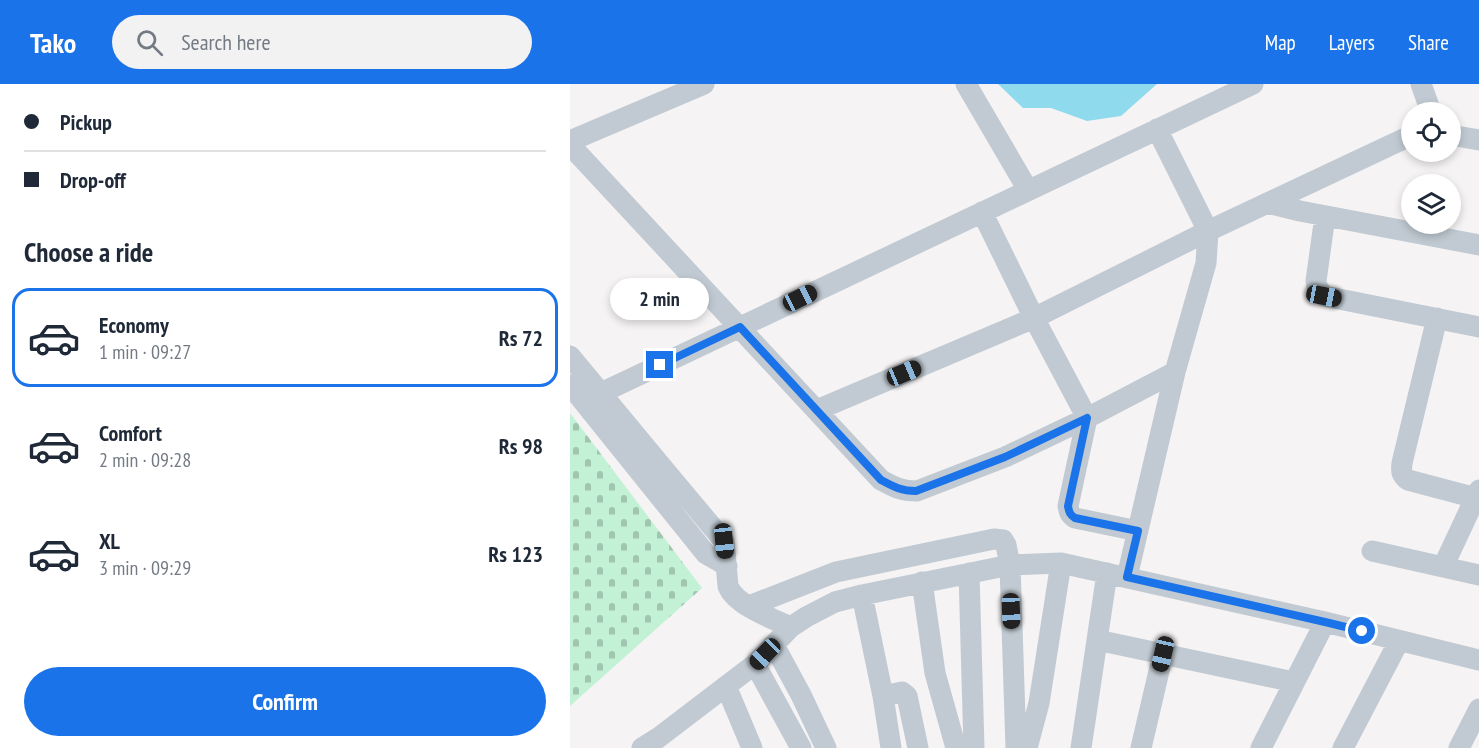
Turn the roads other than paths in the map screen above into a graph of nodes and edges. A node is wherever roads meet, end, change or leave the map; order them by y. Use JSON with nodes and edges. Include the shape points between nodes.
{"nodes":[{"id":1,"x":704,"y":84,"type":"edge"},
{"id":2,"x":966,"y":84,"type":"edge"},
{"id":3,"x":1252,"y":84,"type":"edge"},
{"id":4,"x":1421,"y":84,"type":"edge"},
{"id":5,"x":1427,"y":102,"type":"edge"},
{"id":6,"x":1157,"y":129,"type":"junction"},
{"id":7,"x":1461,"y":137,"type":"edge"},
{"id":8,"x":1401,"y":140,"type":"edge"},
{"id":9,"x":1479,"y":140,"type":"edge"},
{"id":10,"x":570,"y":143,"type":"edge"},
{"id":11,"x":1028,"y":190,"type":"junction"},
{"id":12,"x":1267,"y":203,"type":"junction"},
{"id":13,"x":982,"y":212,"type":"junction"},
{"id":14,"x":1325,"y":216,"type":"junction"},
{"id":15,"x":1208,"y":231,"type":"junction"},
{"id":16,"x":1479,"y":245,"type":"edge"},
{"id":17,"x":1034,"y":318,"type":"junction"},
{"id":18,"x":1437,"y":318,"type":"junction"},
{"id":19,"x":740,"y":327,"type":"junction"},
{"id":20,"x":1479,"y":327,"type":"edge"},
{"id":21,"x":570,"y":356,"type":"edge"},
{"id":22,"x":1175,"y":372,"type":"junction"},
{"id":23,"x":585,"y":392,"type":"edge"},
{"id":24,"x":817,"y":410,"type":"junction"},
{"id":25,"x":1087,"y":418,"type":"junction"},
{"id":26,"x":1477,"y":494,"type":"edge"},
{"id":27,"x":1138,"y":531,"type":"junction"},
{"id":28,"x":1372,"y":550,"type":"dead end"},
{"id":29,"x":1061,"y":563,"type":"junction"},
{"id":30,"x":1010,"y":565,"type":"junction"},
{"id":31,"x":1443,"y":567,"type":"junction"},
{"id":32,"x":969,"y":573,"type":"junction"},
{"id":33,"x":1117,"y":575,"type":"junction"},
{"id":34,"x":1479,"y":575,"type":"edge"},
{"id":35,"x":922,"y":582,"type":"junction"},
{"id":36,"x":862,"y":595,"type":"junction"},
{"id":37,"x":749,"y":606,"type":"junction"},
{"id":38,"x":1325,"y":622,"type":"junction"},
{"id":39,"x":791,"y":627,"type":"junction"},
{"id":40,"x":1097,"y":640,"type":"junction"},
{"id":41,"x":1399,"y":641,"type":"junction"},
{"id":42,"x":774,"y":645,"type":"junction"},
{"id":43,"x":1163,"y":654,"type":"junction"},
{"id":44,"x":1479,"y":660,"type":"edge"},
{"id":45,"x":756,"y":664,"type":"junction"},
{"id":46,"x":1294,"y":682,"type":"junction"},
{"id":47,"x":726,"y":686,"type":"junction"},
{"id":48,"x":883,"y":696,"type":"junction"},
{"id":49,"x":1479,"y":710,"type":"edge"},
{"id":50,"x":655,"y":745,"type":"edge"},
{"id":51,"x":753,"y":748,"type":"edge"},
{"id":52,"x":801,"y":748,"type":"edge"},
{"id":53,"x":826,"y":748,"type":"edge"},
{"id":54,"x":891,"y":748,"type":"edge"},
{"id":55,"x":918,"y":748,"type":"edge"},
{"id":56,"x":956,"y":748,"type":"edge"},
{"id":57,"x":974,"y":748,"type":"edge"},
{"id":58,"x":1016,"y":748,"type":"edge"},
{"id":59,"x":1027,"y":748,"type":"edge"},
{"id":60,"x":1081,"y":748,"type":"edge"},
{"id":61,"x":1141,"y":748,"type":"edge"},
{"id":62,"x":1261,"y":748,"type":"edge"},
{"id":63,"x":1343,"y":748,"type":"edge"},
{"id":64,"x":1459,"y":748,"type":"edge"}],
"edges":[{"from":1,"to":10,"type":"street"},
{"from":2,"to":11,"type":"street"},
{"from":3,"to":6,"type":"street"},
{"from":4,"to":5,"type":"street"},
{"from":6,"to":11,"type":"street"},
{"from":6,"to":15,"type":"street"},
{"from":7,"to":9,"type":"street"},
{"from":8,"to":12,"type":"street"},
{"from":10,"to":19,"type":"street"},
{"from":11,"to":13,"type":"street"},
{"from":12,"to":14,"type":"street"},
{"from":12,"to":15,"type":"street"},
{"from":13,"to":17,"type":"street"},
{"from":13,"to":19,"type":"street"},
{"from":14,"to":16,"type":"street"},
{"from":14,"to":18,"type":"street","via":[[1316,281],[1324,296]]},
{"from":15,"to":17,"type":"street"},
{"from":15,"to":22,"type":"street","via":[[1206,263]]},
{"from":17,"to":24,"type":"street"},
{"from":17,"to":25,"type":"street"},
{"from":18,"to":20,"type":"street"},
{"from":18,"to":26,"type":"street","via":[[1401,472],[1408,480]]},
{"from":19,"to":23,"type":"street"},
{"from":19,"to":24,"type":"street"},
{"from":21,"to":23,"type":"street"},
{"from":22,"to":25,"type":"street"},
{"from":22,"to":27,"type":"street"},
{"from":23,"to":37,"type":"street","via":[[706,555],[727,566],[730,591]]},
{"from":24,"to":25,"type":"street","via":[[881,480],[906,491],[916,491],[1005,457]]},
{"from":25,"to":27,"type":"street","via":[[1069,511],[1075,518]]},
{"from":26,"to":31,"type":"street"},
{"from":27,"to":33,"type":"street"},
{"from":28,"to":31,"type":"street"},
{"from":29,"to":30,"type":"street"},
{"from":29,"to":33,"type":"street"},
{"from":29,"to":59,"type":"street","via":[[1039,704]]},
{"from":30,"to":32,"type":"street"},
{"from":30,"to":37,"type":"street","via":[[1005,542],[994,539],[836,572]]},
{"from":30,"to":58,"type":"street"},
{"from":31,"to":34,"type":"street"},
{"from":32,"to":35,"type":"street"},
{"from":32,"to":57,"type":"street"},
{"from":33,"to":38,"type":"street"},
{"from":33,"to":40,"type":"street"},
{"from":35,"to":36,"type":"street"},
{"from":35,"to":56,"type":"street","via":[[934,673]]},
{"from":36,"to":39,"type":"street","via":[[835,602]]},
{"from":36,"to":48,"type":"street"},
{"from":37,"to":39,"type":"street"},
{"from":38,"to":41,"type":"street"},
{"from":38,"to":46,"type":"street"},
{"from":39,"to":42,"type":"street"},
{"from":40,"to":43,"type":"street"},
{"from":40,"to":60,"type":"street"},
{"from":41,"to":44,"type":"street"},
{"from":41,"to":63,"type":"street"},
{"from":42,"to":45,"type":"street"},
{"from":42,"to":53,"type":"street"},
{"from":43,"to":46,"type":"street"},
{"from":43,"to":61,"type":"street"},
{"from":45,"to":47,"type":"street"},
{"from":45,"to":52,"type":"street"},
{"from":46,"to":62,"type":"street"},
{"from":47,"to":50,"type":"street"},
{"from":47,"to":51,"type":"street"},
{"from":48,"to":54,"type":"street"},
{"from":48,"to":55,"type":"street","via":[[905,693]]},
{"from":49,"to":64,"type":"street"}]}
